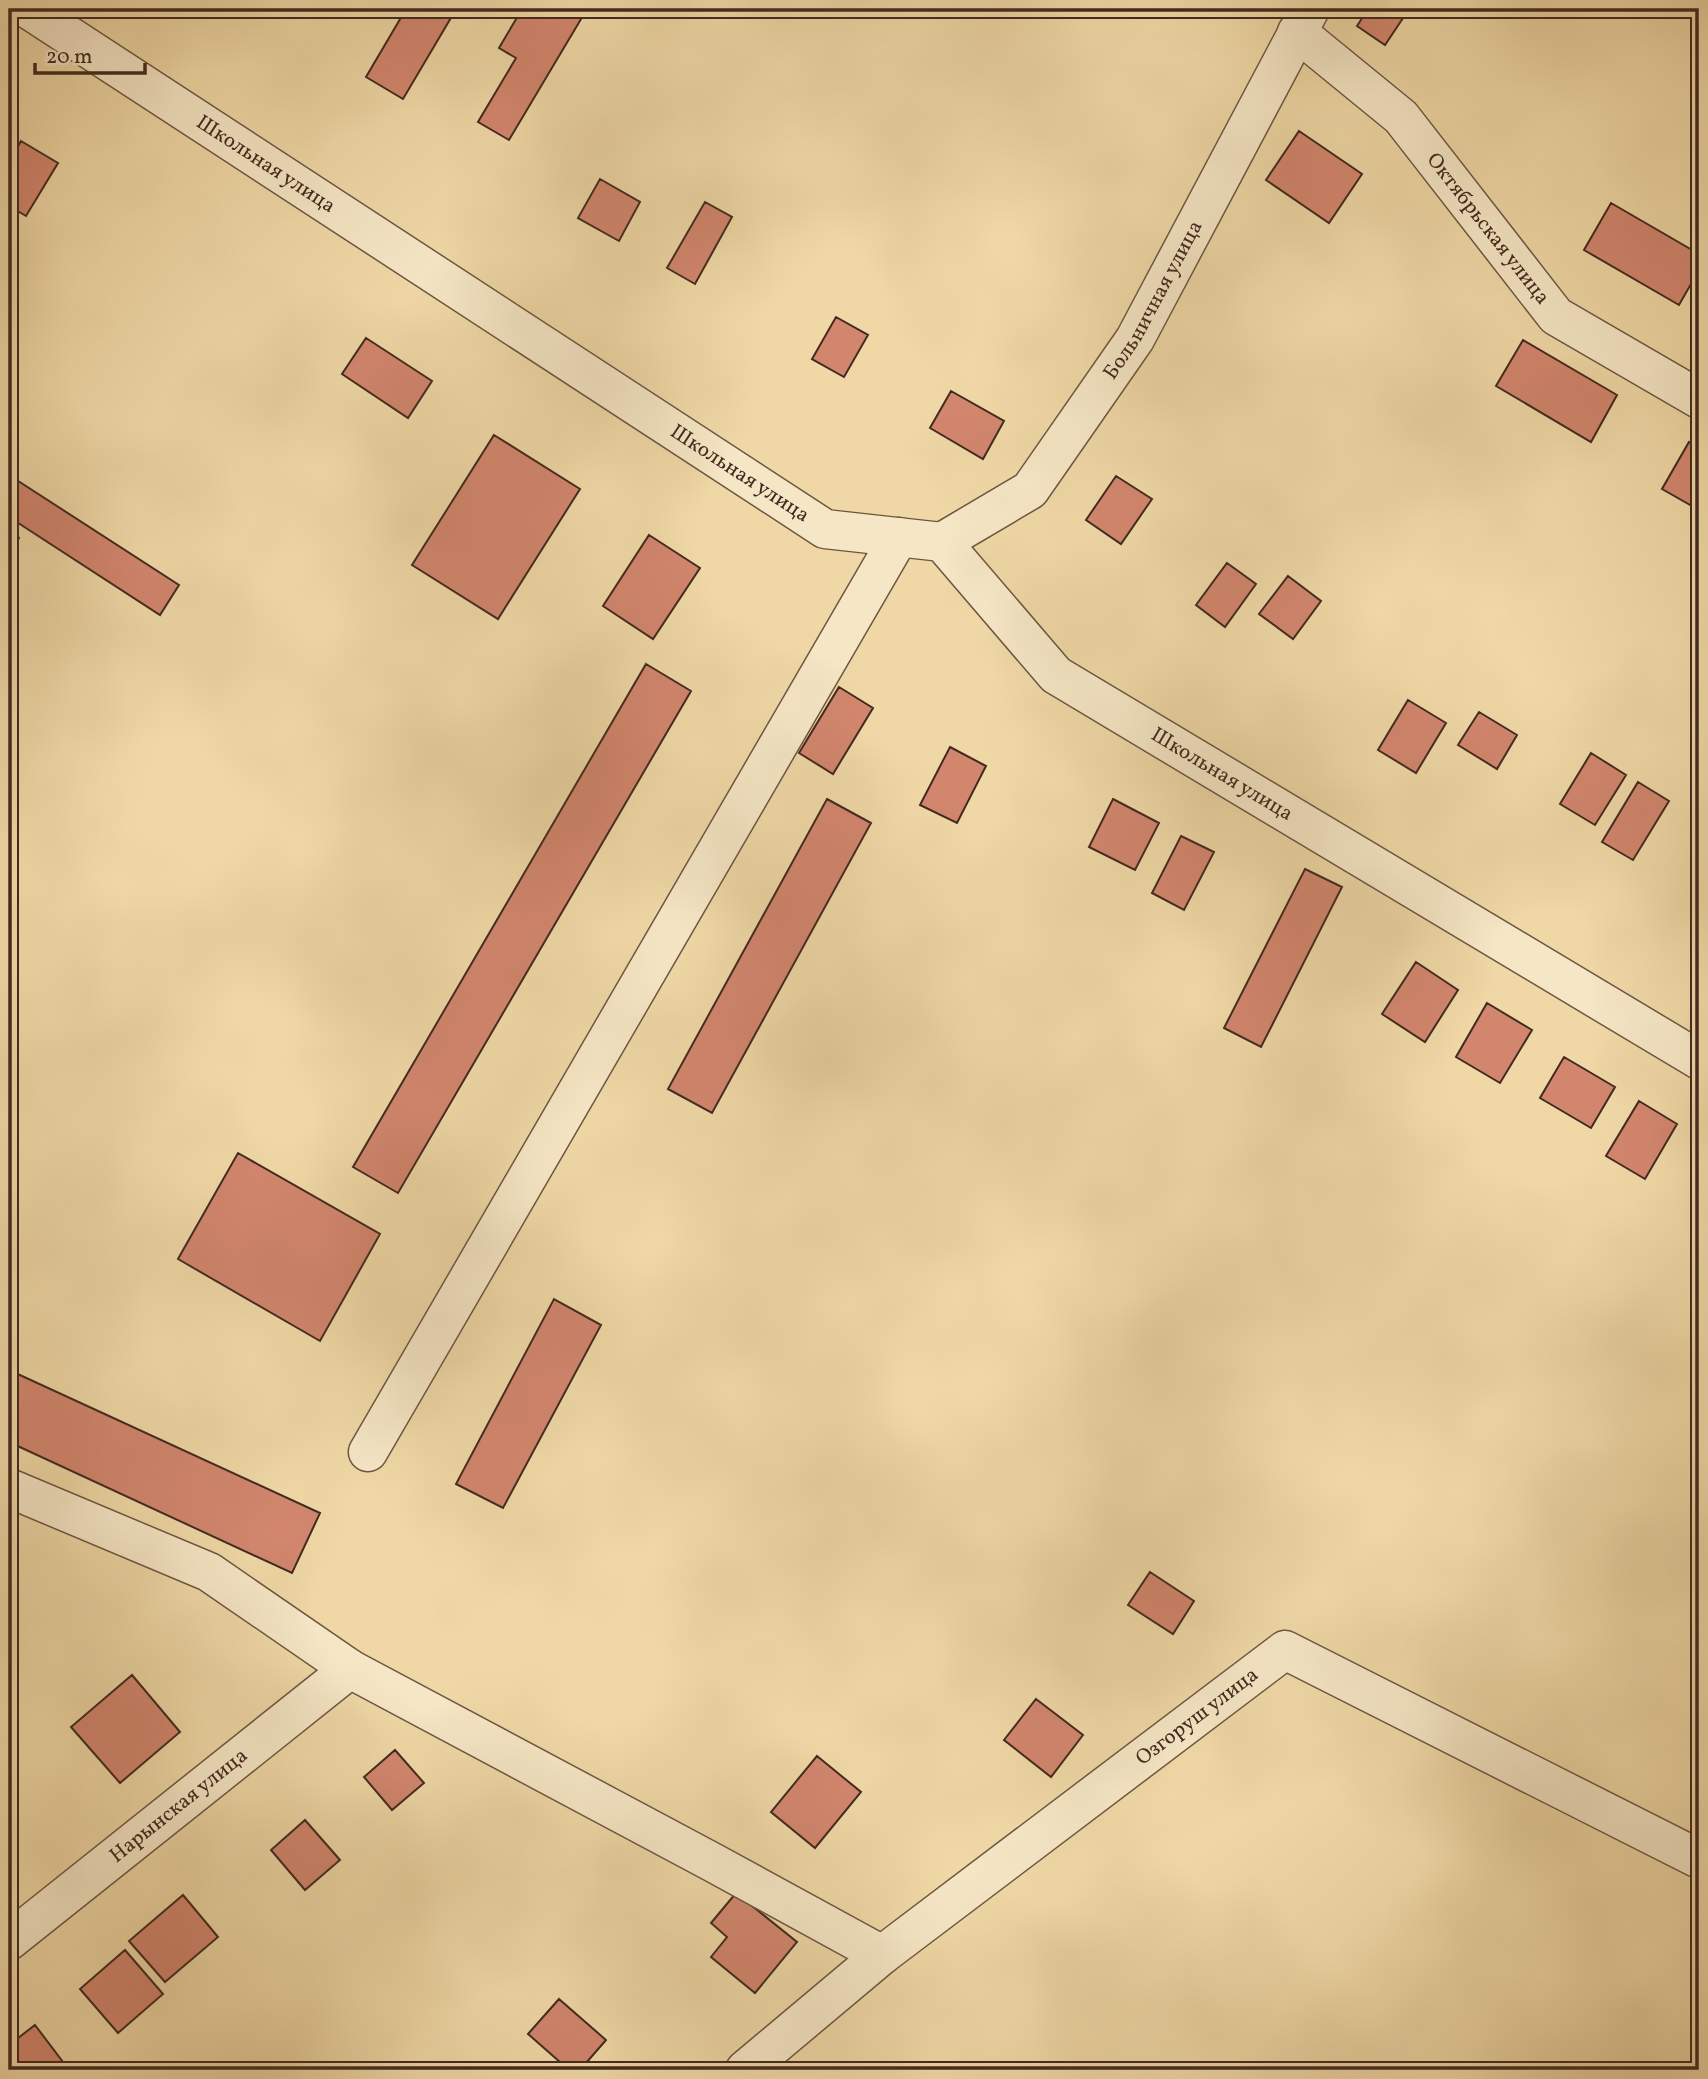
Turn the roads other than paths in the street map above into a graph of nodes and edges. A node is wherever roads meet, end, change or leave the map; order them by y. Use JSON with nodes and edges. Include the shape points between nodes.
{"nodes":[{"id":1,"x":27,"y":9,"type":"edge"},
{"id":2,"x":1304,"y":20,"type":"edge"},
{"id":3,"x":1699,"y":399,"type":"edge"},
{"id":4,"x":899,"y":537,"type":"junction"},
{"id":5,"x":942,"y":542,"type":"junction"},
{"id":6,"x":1699,"y":1060,"type":"edge"},
{"id":7,"x":368,"y":1452,"type":"dead end"},
{"id":8,"x":9,"y":1488,"type":"edge"},
{"id":9,"x":350,"y":1669,"type":"junction"},
{"id":10,"x":1699,"y":1859,"type":"edge"},
{"id":11,"x":9,"y":1941,"type":"edge"},
{"id":12,"x":882,"y":1955,"type":"junction"},
{"id":13,"x":744,"y":2070,"type":"edge"}],
"edges":[{"from":1,"to":4,"type":"street","name":"Школьная улица","via":[[825,529]]},
{"from":2,"to":3,"type":"street","name":"Октябрьская улица","via":[[1401,117],[1556,316]]},
{"from":2,"to":5,"type":"street","name":"Больничная улица","via":[[1120,361],[1030,490]]},
{"from":4,"to":5,"type":"street","name":"Школьная улица"},
{"from":4,"to":7,"type":"street"},
{"from":5,"to":6,"type":"street","name":"Школьная улица","via":[[1056,676]]},
{"from":8,"to":9,"type":"street","via":[[209,1572]]},
{"from":9,"to":11,"type":"street","name":"Нарынская улица"},
{"from":9,"to":12,"type":"street"},
{"from":10,"to":12,"type":"street","name":"Озгоруш улица","via":[[1285,1650]]},
{"from":12,"to":13,"type":"street","name":"Озгоруш улица"}]}
